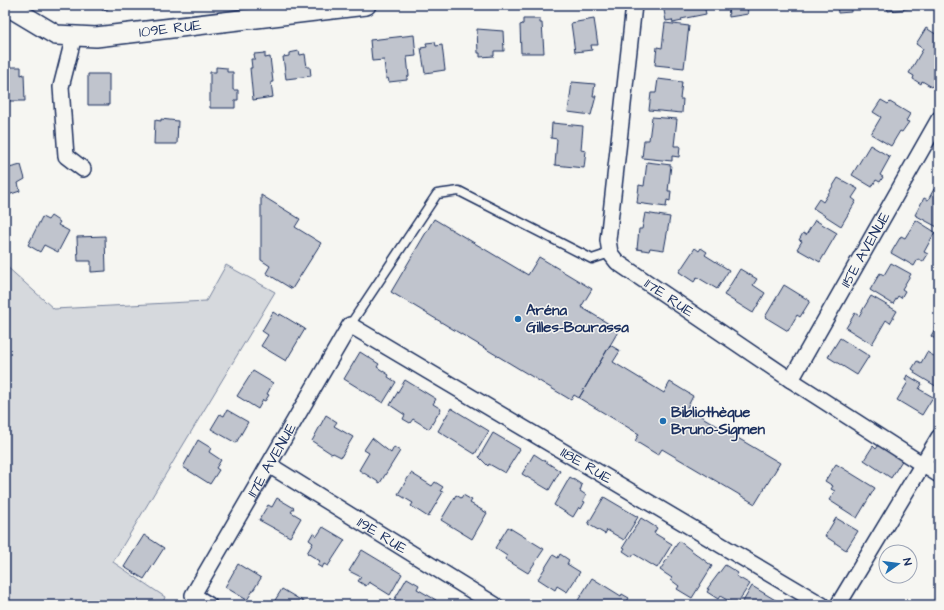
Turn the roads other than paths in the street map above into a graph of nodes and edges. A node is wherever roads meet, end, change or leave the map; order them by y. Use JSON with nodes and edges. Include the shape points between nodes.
{"nodes":[{"id":1,"x":6,"y":5,"type":"edge"},
{"id":2,"x":366,"y":5,"type":"edge"},
{"id":3,"x":634,"y":5,"type":"edge"},
{"id":4,"x":74,"y":36,"type":"junction"},
{"id":5,"x":939,"y":119,"type":"edge"},
{"id":6,"x":83,"y":169,"type":"dead end"},
{"id":7,"x":610,"y":253,"type":"junction"},
{"id":8,"x":350,"y":325,"type":"junction"},
{"id":9,"x":791,"y":380,"type":"junction"},
{"id":10,"x":939,"y":437,"type":"edge"},
{"id":11,"x":268,"y":465,"type":"junction"},
{"id":12,"x":922,"y":465,"type":"junction"},
{"id":13,"x":939,"y":476,"type":"edge"},
{"id":14,"x":209,"y":605,"type":"edge"},
{"id":15,"x":495,"y":605,"type":"edge"},
{"id":16,"x":822,"y":605,"type":"edge"},
{"id":17,"x":838,"y":605,"type":"edge"}],
"edges":[{"from":1,"to":4,"type":"street","name":"109E RUE","via":[[56,35]]},
{"from":2,"to":4,"type":"street","name":"109E RUE","via":[[96,37]]},
{"from":3,"to":7,"type":"street","via":[[608,240]]},
{"from":4,"to":6,"type":"street","via":[[61,94],[66,156]]},
{"from":5,"to":9,"type":"street","name":"115E AVENUE"},
{"from":7,"to":8,"type":"lane","via":[[592,259],[459,191],[437,194]]},
{"from":7,"to":9,"type":"street","name":"117E RUE","via":[[617,262]]},
{"from":8,"to":11,"type":"street","name":"117E AVENUE"},
{"from":8,"to":16,"type":"street","name":"118E RUE"},
{"from":9,"to":12,"type":"street","name":"117E RUE"},
{"from":10,"to":12,"type":"street"},
{"from":11,"to":14,"type":"street","name":"117E AVENUE","via":[[193,595]]},
{"from":11,"to":15,"type":"street","name":"119E RUE"},
{"from":12,"to":13,"type":"street","name":"117E RUE"},
{"from":12,"to":17,"type":"street"}]}
